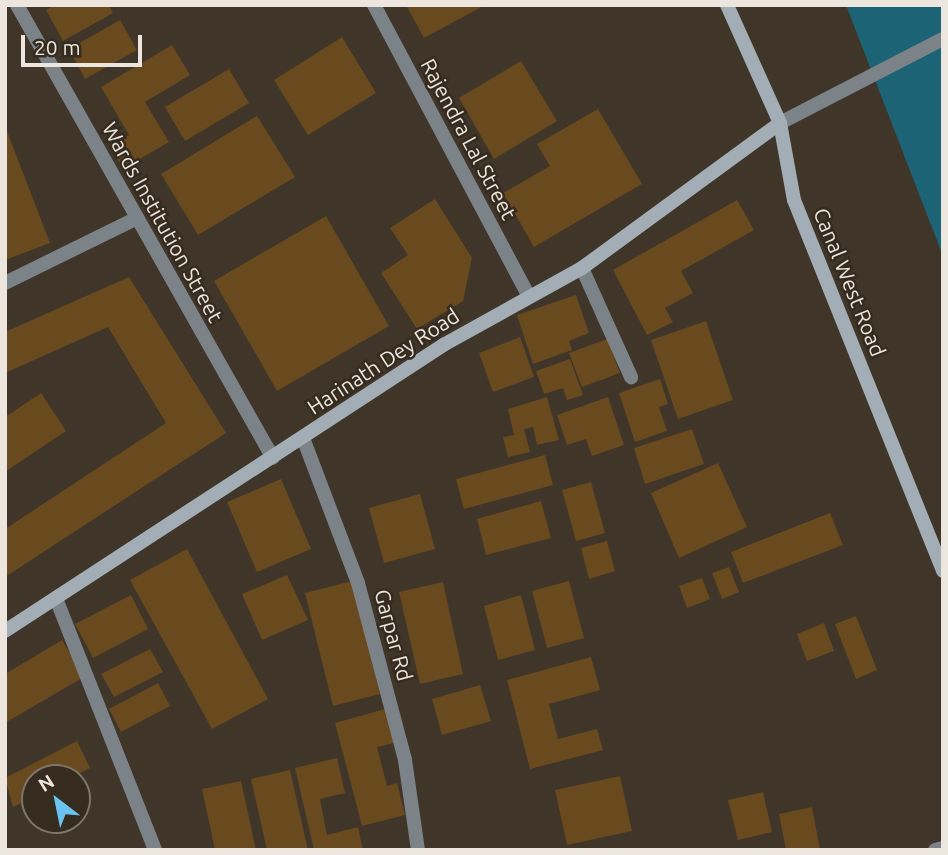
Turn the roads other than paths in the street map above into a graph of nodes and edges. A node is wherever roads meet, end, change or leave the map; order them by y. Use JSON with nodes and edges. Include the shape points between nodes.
{"nodes":[{"id":1,"x":17,"y":5,"type":"edge"},
{"id":2,"x":374,"y":5,"type":"edge"},
{"id":3,"x":727,"y":5,"type":"edge"},
{"id":4,"x":943,"y":39,"type":"edge"},
{"id":5,"x":780,"y":123,"type":"junction"},
{"id":6,"x":137,"y":218,"type":"junction"},
{"id":7,"x":582,"y":268,"type":"junction"},
{"id":8,"x":5,"y":283,"type":"edge"},
{"id":9,"x":527,"y":293,"type":"junction"},
{"id":10,"x":631,"y":377,"type":"dead end"},
{"id":11,"x":303,"y":438,"type":"junction"},
{"id":12,"x":273,"y":458,"type":"junction"},
{"id":13,"x":943,"y":571,"type":"edge"},
{"id":14,"x":57,"y":601,"type":"junction"},
{"id":15,"x":5,"y":631,"type":"edge"},
{"id":16,"x":943,"y":848,"type":"edge"},
{"id":17,"x":155,"y":850,"type":"edge"},
{"id":18,"x":418,"y":850,"type":"edge"},
{"id":19,"x":935,"y":850,"type":"edge"}],
"edges":[{"from":1,"to":6,"type":"street","name":"Wards Institution Street"},
{"from":2,"to":9,"type":"street","name":"Rajendra Lal Street"},
{"from":3,"to":5,"type":"street","name":"Canal West Road"},
{"from":4,"to":5,"type":"street"},
{"from":5,"to":7,"type":"street","name":"Harinath Dey Road"},
{"from":5,"to":13,"type":"street","name":"Canal West Road","via":[[794,200]]},
{"from":6,"to":8,"type":"street"},
{"from":6,"to":12,"type":"street","name":"Wards Institution Street"},
{"from":7,"to":9,"type":"street","name":"Harinath Dey Road"},
{"from":7,"to":10,"type":"street"},
{"from":9,"to":11,"type":"street","name":"Harinath Dey Road"},
{"from":11,"to":12,"type":"street","name":"Harinath Dey Road"},
{"from":11,"to":18,"type":"street","name":"Garpar Rd","via":[[358,583],[405,760]]},
{"from":12,"to":14,"type":"street","name":"Harinath Dey Road"},
{"from":14,"to":15,"type":"street","name":"Harinath Dey Road"},
{"from":14,"to":17,"type":"street"},
{"from":16,"to":19,"type":"street"}]}
